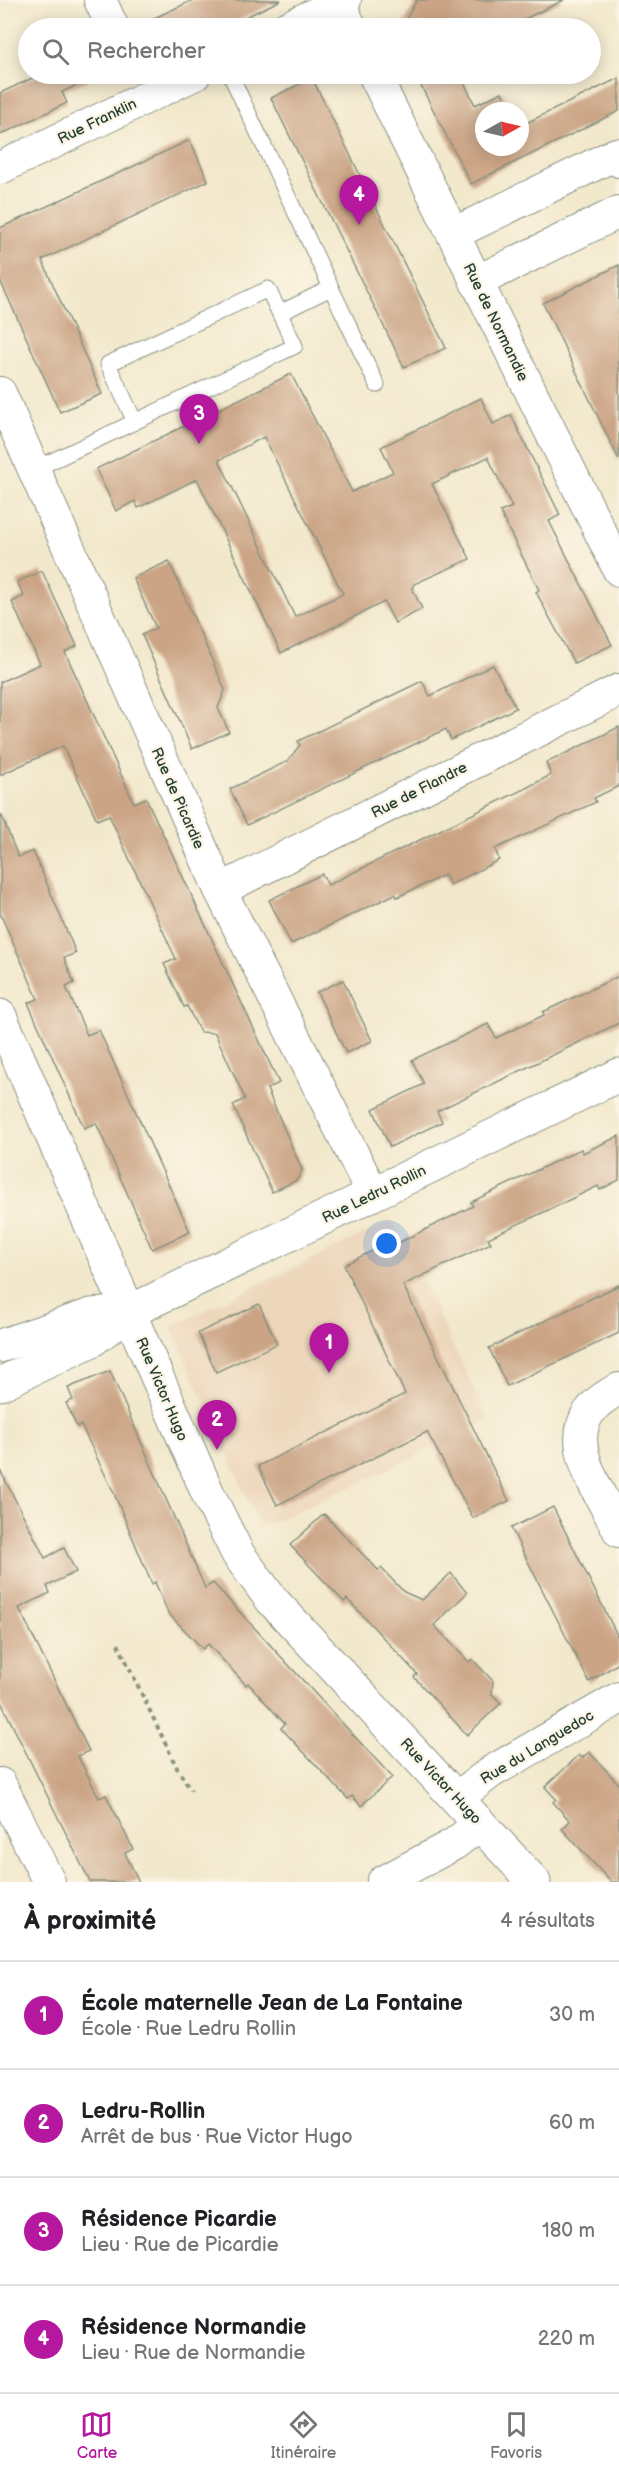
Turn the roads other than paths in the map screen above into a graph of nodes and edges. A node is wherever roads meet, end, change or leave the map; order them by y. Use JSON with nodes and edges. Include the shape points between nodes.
{"nodes":[{"id":1,"x":100,"y":0,"type":"edge"},
{"id":2,"x":345,"y":10,"type":"edge"},
{"id":3,"x":108,"y":18,"type":"edge"},
{"id":4,"x":319,"y":18,"type":"edge"},
{"id":5,"x":235,"y":84,"type":"edge"},
{"id":6,"x":379,"y":84,"type":"edge"},
{"id":7,"x":139,"y":86,"type":"edge"},
{"id":8,"x":619,"y":161,"type":"edge"},
{"id":9,"x":0,"y":168,"type":"edge"},
{"id":10,"x":619,"y":212,"type":"edge"},
{"id":11,"x":453,"y":234,"type":"junction"},
{"id":12,"x":476,"y":282,"type":"junction"},
{"id":13,"x":331,"y":288,"type":"junction"},
{"id":14,"x":279,"y":313,"type":"junction"},
{"id":15,"x":377,"y":385,"type":"dead end"},
{"id":16,"x":0,"y":393,"type":"edge"},
{"id":17,"x":135,"y":422,"type":"junction"},
{"id":18,"x":19,"y":459,"type":"edge"},
{"id":19,"x":619,"y":570,"type":"edge"},
{"id":20,"x":619,"y":690,"type":"edge"},
{"id":21,"x":219,"y":890,"type":"junction"},
{"id":22,"x":0,"y":1016,"type":"edge"},
{"id":23,"x":619,"y":1075,"type":"edge"},
{"id":24,"x":373,"y":1194,"type":"junction"},
{"id":25,"x":129,"y":1312,"type":"junction"},
{"id":26,"x":0,"y":1346,"type":"edge"},
{"id":27,"x":0,"y":1384,"type":"edge"},
{"id":28,"x":619,"y":1389,"type":"edge"},
{"id":29,"x":619,"y":1531,"type":"edge"},
{"id":30,"x":619,"y":1698,"type":"edge"},
{"id":31,"x":0,"y":1784,"type":"edge"},
{"id":32,"x":457,"y":1798,"type":"junction"},
{"id":33,"x":480,"y":1824,"type":"junction"},
{"id":34,"x":49,"y":1882,"type":"edge"},
{"id":35,"x":383,"y":1882,"type":"edge"},
{"id":36,"x":534,"y":1882,"type":"edge"}],
"edges":[{"from":1,"to":3,"type":"street"},
{"from":2,"to":4,"type":"street"},
{"from":5,"to":13,"type":"lane"},
{"from":6,"to":11,"type":"street","name":"Rue de Normandie"},
{"from":7,"to":9,"type":"street","name":"Rue Franklin"},
{"from":8,"to":11,"type":"street","via":[[616,154]]},
{"from":10,"to":12,"type":"street"},
{"from":11,"to":12,"type":"street","name":"Rue de Normandie"},
{"from":12,"to":19,"type":"street","name":"Rue de Normandie"},
{"from":13,"to":14,"type":"lane"},
{"from":13,"to":15,"type":"lane"},
{"from":14,"to":17,"type":"lane","via":[[295,346]]},
{"from":14,"to":17,"type":"lane","via":[[268,289],[108,364]]},
{"from":16,"to":18,"type":"street","name":"Rue de Picardie"},
{"from":17,"to":18,"type":"lane"},
{"from":18,"to":21,"type":"street","name":"Rue de Picardie"},
{"from":20,"to":21,"type":"street","name":"Rue de Flandre"},
{"from":21,"to":24,"type":"street","name":"Rue de Picardie"},
{"from":22,"to":25,"type":"street","name":"Rue Victor Hugo"},
{"from":23,"to":24,"type":"street","name":"Rue Ledru Rollin"},
{"from":24,"to":25,"type":"street","name":"Rue Ledru Rollin"},
{"from":25,"to":26,"type":"street","name":"Rue Ledru Rollin","via":[[91,1315]]},
{"from":25,"to":27,"type":"street","name":"Rue Ledru Rollin","via":[[92,1340]]},
{"from":25,"to":32,"type":"street","name":"Rue Victor Hugo","via":[[226,1534],[249,1570],[271,1599]]},
{"from":28,"to":29,"type":"street","via":[[599,1400],[584,1417],[581,1430],[583,1456]]},
{"from":30,"to":32,"type":"street","name":"Rue du Languedoc","via":[[491,1772]]},
{"from":31,"to":34,"type":"street"},
{"from":32,"to":33,"type":"street","name":"Rue Victor Hugo"},
{"from":33,"to":35,"type":"street","via":[[454,1844]]},
{"from":33,"to":36,"type":"street","name":"Rue Victor Hugo"}]}
